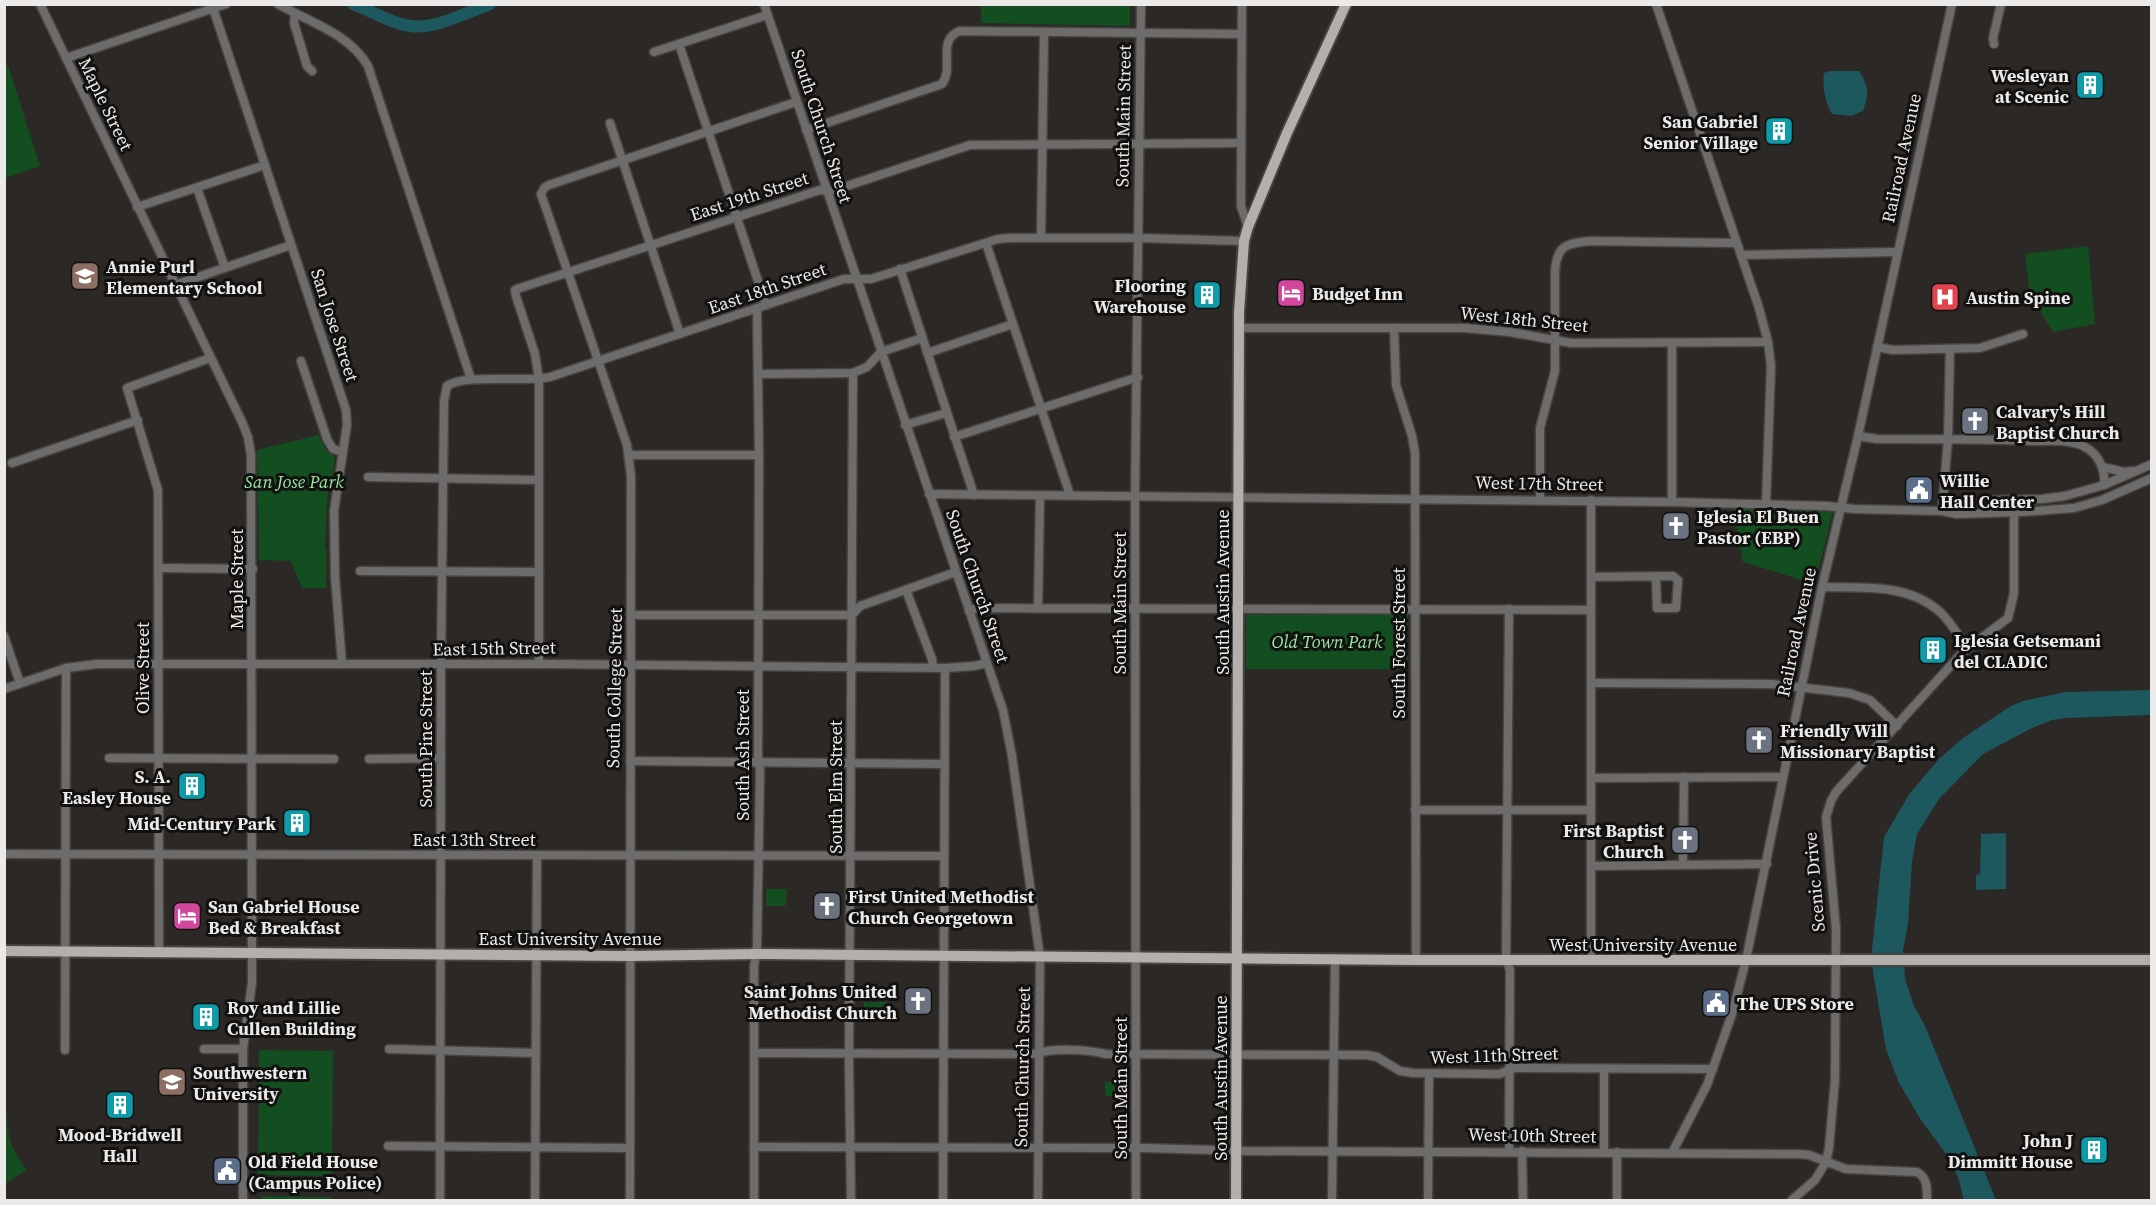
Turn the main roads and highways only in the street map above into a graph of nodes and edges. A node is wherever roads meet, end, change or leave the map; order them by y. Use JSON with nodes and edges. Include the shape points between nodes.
{"nodes":[{"id":1,"x":1346,"y":4,"type":"edge"},
{"id":2,"x":4,"y":951,"type":"edge"},
{"id":3,"x":1135,"y":958,"type":"joint"},
{"id":4,"x":1236,"y":959,"type":"junction"},
{"id":5,"x":2151,"y":960,"type":"edge"},
{"id":6,"x":1236,"y":1200,"type":"edge"}],
"edges":[{"from":1,"to":4,"type":"main road","name":"South Austin Avenue","via":[[1287,133],[1244,241],[1239,328]]},
{"from":2,"to":3,"type":"main road","name":"East University Avenue"},
{"from":3,"to":4,"type":"main road","name":"West University Avenue"},
{"from":4,"to":5,"type":"main road","name":"West University Avenue"},
{"from":4,"to":6,"type":"main road","name":"South Austin Avenue"}]}
